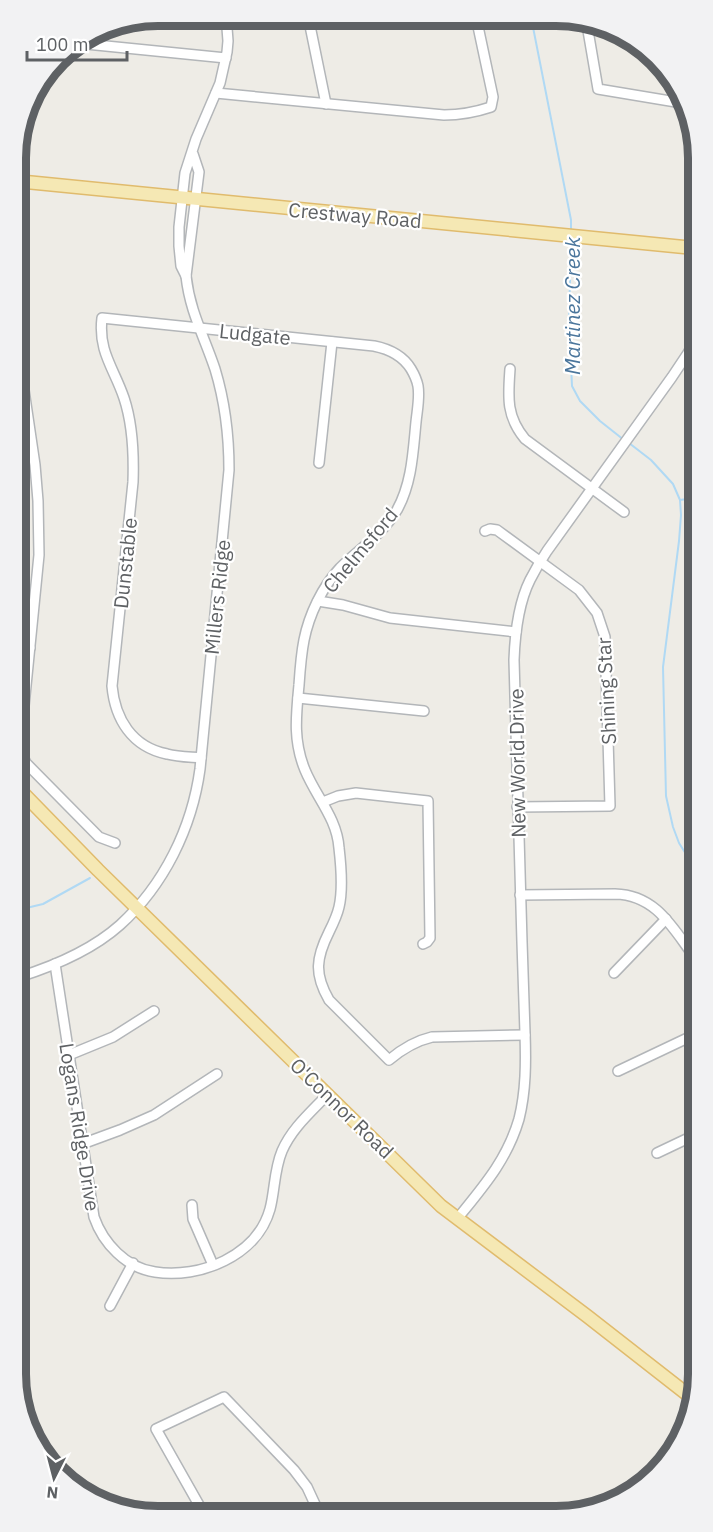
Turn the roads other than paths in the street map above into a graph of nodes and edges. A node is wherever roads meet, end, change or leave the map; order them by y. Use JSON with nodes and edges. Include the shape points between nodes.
{"nodes":[{"id":1,"x":227,"y":26,"type":"edge"},
{"id":2,"x":310,"y":26,"type":"edge"},
{"id":3,"x":478,"y":26,"type":"edge"},
{"id":4,"x":588,"y":30,"type":"edge"},
{"id":5,"x":90,"y":44,"type":"edge"},
{"id":6,"x":226,"y":58,"type":"junction"},
{"id":7,"x":216,"y":93,"type":"junction"},
{"id":8,"x":675,"y":102,"type":"edge"},
{"id":9,"x":326,"y":104,"type":"junction"},
{"id":10,"x":193,"y":154,"type":"junction"},
{"id":11,"x":26,"y":182,"type":"edge"},
{"id":12,"x":182,"y":198,"type":"junction"},
{"id":13,"x":196,"y":199,"type":"junction"},
{"id":14,"x":179,"y":231,"type":"junction"},
{"id":15,"x":192,"y":232,"type":"junction"},
{"id":16,"x":688,"y":247,"type":"edge"},
{"id":17,"x":186,"y":276,"type":"junction"},
{"id":18,"x":102,"y":318,"type":"joint"},
{"id":19,"x":198,"y":328,"type":"junction"},
{"id":20,"x":332,"y":342,"type":"junction"},
{"id":21,"x":688,"y":352,"type":"edge"},
{"id":22,"x":405,"y":361,"type":"joint"},
{"id":23,"x":510,"y":369,"type":"dead end"},
{"id":24,"x":26,"y":411,"type":"edge"},
{"id":25,"x":320,"y":463,"type":"dead end"},
{"id":26,"x":591,"y":488,"type":"junction"},
{"id":27,"x":624,"y":512,"type":"dead end"},
{"id":28,"x":485,"y":531,"type":"dead end"},
{"id":29,"x":541,"y":561,"type":"junction"},
{"id":30,"x":318,"y":601,"type":"junction"},
{"id":31,"x":516,"y":632,"type":"junction"},
{"id":32,"x":26,"y":648,"type":"edge"},
{"id":33,"x":30,"y":648,"type":"junction"},
{"id":34,"x":26,"y":677,"type":"edge"},
{"id":35,"x":298,"y":698,"type":"junction"},
{"id":36,"x":424,"y":711,"type":"dead end"},
{"id":37,"x":201,"y":758,"type":"junction"},
{"id":38,"x":26,"y":763,"type":"edge"},
{"id":39,"x":26,"y":796,"type":"edge"},
{"id":40,"x":323,"y":802,"type":"junction"},
{"id":41,"x":517,"y":807,"type":"junction"},
{"id":42,"x":115,"y":843,"type":"dead end"},
{"id":43,"x":520,"y":895,"type":"junction"},
{"id":44,"x":137,"y":907,"type":"junction"},
{"id":45,"x":666,"y":919,"type":"junction"},
{"id":46,"x":423,"y":944,"type":"dead end"},
{"id":47,"x":687,"y":947,"type":"edge"},
{"id":48,"x":55,"y":964,"type":"junction"},
{"id":49,"x":26,"y":974,"type":"edge"},
{"id":50,"x":614,"y":974,"type":"dead end"},
{"id":51,"x":154,"y":1011,"type":"dead end"},
{"id":52,"x":525,"y":1035,"type":"junction"},
{"id":53,"x":687,"y":1038,"type":"edge"},
{"id":54,"x":69,"y":1055,"type":"junction"},
{"id":55,"x":618,"y":1071,"type":"dead end"},
{"id":56,"x":217,"y":1074,"type":"dead end"},
{"id":57,"x":328,"y":1094,"type":"junction"},
{"id":58,"x":687,"y":1139,"type":"edge"},
{"id":59,"x":82,"y":1144,"type":"junction"},
{"id":60,"x":657,"y":1153,"type":"dead end"},
{"id":61,"x":192,"y":1205,"type":"dead end"},
{"id":62,"x":457,"y":1219,"type":"junction"},
{"id":63,"x":133,"y":1263,"type":"junction"},
{"id":64,"x":213,"y":1265,"type":"junction"},
{"id":65,"x":110,"y":1306,"type":"dead end"},
{"id":66,"x":686,"y":1393,"type":"edge"},
{"id":67,"x":200,"y":1506,"type":"edge"},
{"id":68,"x":316,"y":1506,"type":"edge"}],
"edges":[{"from":1,"to":6,"type":"street","name":"Millers Ridge"},
{"from":2,"to":9,"type":"street"},
{"from":3,"to":9,"type":"street","via":[[491,107],[444,115]]},
{"from":4,"to":8,"type":"street","via":[[598,89]]},
{"from":5,"to":6,"type":"street"},
{"from":6,"to":7,"type":"street","name":"Millers Ridge"},
{"from":7,"to":9,"type":"street"},
{"from":7,"to":10,"type":"street","name":"Millers Ridge"},
{"from":10,"to":12,"type":"street","name":"Millers Ridge","via":[[185,173]]},
{"from":10,"to":13,"type":"street","name":"Millers Ridge","via":[[199,172]]},
{"from":11,"to":12,"type":"main road","name":"Crestway Road"},
{"from":12,"to":13,"type":"main road","name":"Crestway Road"},
{"from":12,"to":14,"type":"street","name":"Millers Ridge"},
{"from":13,"to":15,"type":"street","name":"Millers Ridge"},
{"from":13,"to":16,"type":"main road","name":"Crestway Road"},
{"from":14,"to":15,"type":"street"},
{"from":14,"to":17,"type":"street","name":"Millers Ridge","via":[[181,266]]},
{"from":15,"to":17,"type":"street","name":"Millers Ridge"},
{"from":17,"to":19,"type":"street","name":"Millers Ridge"},
{"from":18,"to":19,"type":"street","name":"Ludgate"},
{"from":18,"to":37,"type":"street","name":"Dunstable","via":[[102,344],[123,396],[133,437],[134,461],[112,686],[114,701],[126,728],[141,743],[168,754]]},
{"from":19,"to":20,"type":"street","name":"Ludgate"},
{"from":19,"to":37,"type":"street","name":"Millers Ridge","via":[[221,392],[229,470]]},
{"from":20,"to":22,"type":"street","name":"Ludgate","via":[[383,348]]},
{"from":20,"to":25,"type":"street"},
{"from":21,"to":26,"type":"street","name":"New World Drive"},
{"from":22,"to":30,"type":"street","name":"Chelmsford","via":[[418,385],[406,490],[383,529],[340,568]]},
{"from":23,"to":26,"type":"street","via":[[509,404],[518,430]]},
{"from":24,"to":33,"type":"street","via":[[35,465],[39,555]]},
{"from":26,"to":27,"type":"street"},
{"from":26,"to":29,"type":"street","name":"New World Drive"},
{"from":28,"to":29,"type":"street","name":"Shining Star","via":[[497,530]]},
{"from":29,"to":31,"type":"street","name":"New World Drive","via":[[525,592]]},
{"from":29,"to":41,"type":"street","name":"Shining Star","via":[[586,597],[603,629],[610,806]]},
{"from":30,"to":31,"type":"street","via":[[390,618]]},
{"from":30,"to":35,"type":"street","name":"Chelmsford","via":[[304,639]]},
{"from":31,"to":41,"type":"street","name":"New World Drive"},
{"from":32,"to":33,"type":"street"},
{"from":33,"to":34,"type":"street"},
{"from":35,"to":36,"type":"street"},
{"from":35,"to":40,"type":"street","name":"Chelmsford","via":[[296,729],[300,757]]},
{"from":37,"to":44,"type":"street","name":"Millers Ridge","via":[[192,811],[183,834],[157,882]]},
{"from":38,"to":42,"type":"street","via":[[99,837]]},
{"from":39,"to":44,"type":"main road","name":"O'Connor Road"},
{"from":40,"to":46,"type":"street","via":[[357,793],[428,801],[430,938]]},
{"from":40,"to":52,"type":"street","name":"Chelmsford","via":[[337,836],[341,898],[318,966],[329,1000],[389,1060],[410,1044],[432,1037]]},
{"from":41,"to":43,"type":"street","name":"New World Drive"},
{"from":43,"to":45,"type":"street","via":[[626,894],[650,904]]},
{"from":43,"to":52,"type":"street","name":"New World Drive"},
{"from":44,"to":48,"type":"street","name":"Millers Ridge","via":[[100,940]]},
{"from":44,"to":57,"type":"main road","name":"O'Connor Road"},
{"from":45,"to":47,"type":"street"},
{"from":45,"to":50,"type":"street"},
{"from":48,"to":49,"type":"street","name":"Millers Ridge"},
{"from":48,"to":54,"type":"street","name":"Logans Ridge Drive"},
{"from":51,"to":54,"type":"street","via":[[113,1037]]},
{"from":52,"to":62,"type":"street","name":"New World Drive","via":[[525,1089],[514,1133],[498,1168]]},
{"from":53,"to":55,"type":"street"},
{"from":54,"to":59,"type":"street","name":"Logans Ridge Drive"},
{"from":56,"to":59,"type":"street","via":[[154,1115]]},
{"from":57,"to":62,"type":"main road","name":"O'Connor Road"},
{"from":57,"to":64,"type":"street","name":"Logans Ridge Drive","via":[[295,1130],[283,1150],[275,1171],[270,1208],[257,1235],[237,1253]]},
{"from":58,"to":60,"type":"street"},
{"from":59,"to":63,"type":"street","name":"Logans Ridge Drive","via":[[97,1225],[105,1240]]},
{"from":61,"to":64,"type":"street","via":[[193,1219]]},
{"from":62,"to":66,"type":"main road","name":"O'Connor Road"},
{"from":63,"to":64,"type":"street","name":"Logans Ridge Drive","via":[[169,1274]]},
{"from":63,"to":65,"type":"street"},
{"from":67,"to":68,"type":"street","via":[[156,1429],[225,1397],[294,1470],[308,1487]]}]}
